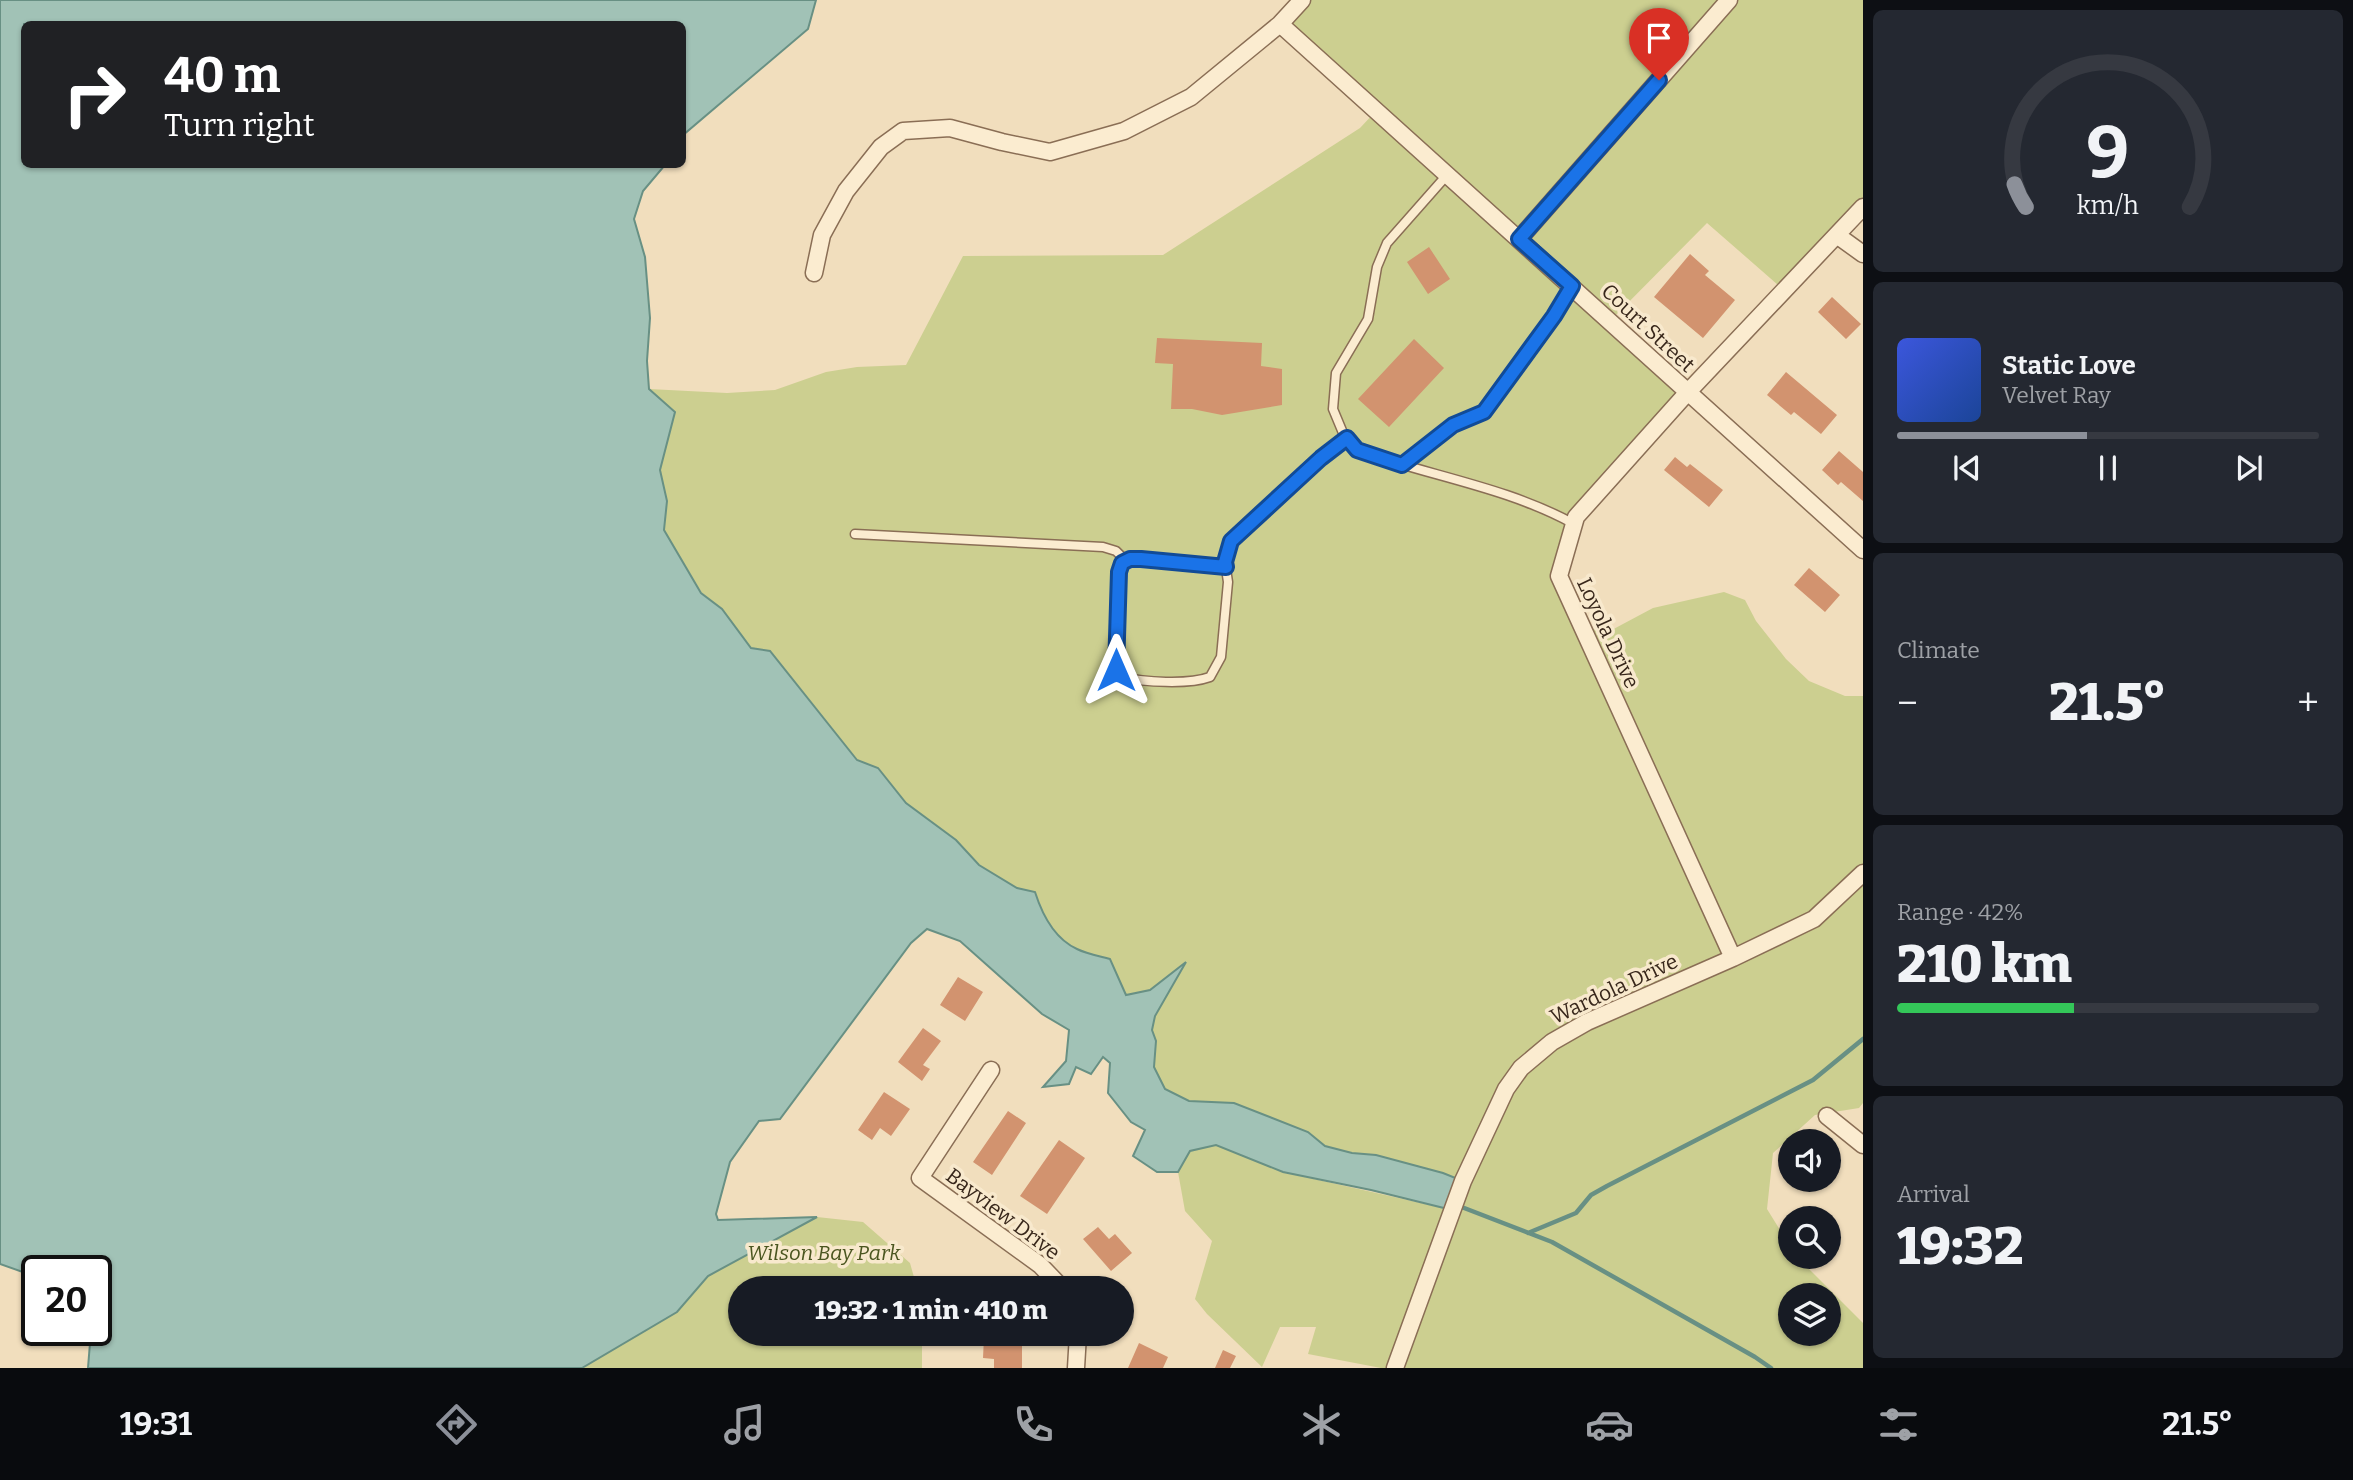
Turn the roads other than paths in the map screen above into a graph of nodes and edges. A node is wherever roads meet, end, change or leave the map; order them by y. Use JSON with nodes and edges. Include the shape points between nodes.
{"nodes":[{"id":1,"x":1302,"y":0,"type":"edge"},
{"id":2,"x":1729,"y":0,"type":"edge"},
{"id":3,"x":1280,"y":24,"type":"junction"},
{"id":4,"x":1447,"y":175,"type":"junction"},
{"id":5,"x":1863,"y":206,"type":"edge"},
{"id":6,"x":1838,"y":236,"type":"junction"},
{"id":7,"x":1519,"y":239,"type":"junction"},
{"id":8,"x":1863,"y":254,"type":"edge"},
{"id":9,"x":814,"y":273,"type":"dead end"},
{"id":10,"x":1572,"y":286,"type":"junction"},
{"id":11,"x":1687,"y":393,"type":"junction"},
{"id":12,"x":1347,"y":438,"type":"junction"},
{"id":13,"x":1402,"y":465,"type":"junction"},
{"id":14,"x":1574,"y":524,"type":"junction"},
{"id":15,"x":855,"y":534,"type":"dead end"},
{"id":16,"x":1863,"y":550,"type":"edge"},
{"id":17,"x":1126,"y":561,"type":"junction"},
{"id":18,"x":1226,"y":567,"type":"junction"},
{"id":19,"x":1863,"y":873,"type":"edge"},
{"id":20,"x":1733,"y":958,"type":"junction"},
{"id":21,"x":991,"y":1070,"type":"dead end"},
{"id":22,"x":1827,"y":1116,"type":"dead end"},
{"id":23,"x":1863,"y":1145,"type":"edge"},
{"id":24,"x":1051,"y":1276,"type":"edge"},
{"id":25,"x":1078,"y":1346,"type":"edge"},
{"id":26,"x":1076,"y":1368,"type":"edge"},
{"id":27,"x":1395,"y":1368,"type":"edge"}],
"edges":[{"from":1,"to":3,"type":"street"},
{"from":2,"to":7,"type":"street"},
{"from":3,"to":4,"type":"street","name":"Court Street"},
{"from":3,"to":9,"type":"street","via":[[1191,97],[1124,131],[1050,152],[950,128],[903,131],[881,147],[846,191],[822,235]]},
{"from":4,"to":7,"type":"street","name":"Court Street"},
{"from":4,"to":12,"type":"lane","via":[[1387,243],[1377,267],[1368,319],[1336,373],[1333,409]]},
{"from":5,"to":6,"type":"street","name":"Loyola Drive"},
{"from":6,"to":8,"type":"street"},
{"from":6,"to":11,"type":"street","name":"Loyola Drive"},
{"from":7,"to":10,"type":"street","name":"Court Street"},
{"from":10,"to":11,"type":"street","name":"Court Street"},
{"from":10,"to":13,"type":"lane","via":[[1484,412],[1453,425]]},
{"from":11,"to":14,"type":"street","name":"Loyola Drive"},
{"from":11,"to":16,"type":"street","name":"Court Street"},
{"from":12,"to":13,"type":"lane","via":[[1357,450]]},
{"from":12,"to":18,"type":"lane","via":[[1231,541]]},
{"from":13,"to":14,"type":"lane","via":[[1499,493]]},
{"from":14,"to":20,"type":"street","name":"Loyola Drive","via":[[1559,576]]},
{"from":15,"to":17,"type":"lane","via":[[1103,547]]},
{"from":17,"to":18,"type":"lane"},
{"from":17,"to":18,"type":"lane","via":[[1119,572],[1114,658],[1121,677],[1132,679],[1199,681],[1210,677],[1221,657]]},
{"from":19,"to":20,"type":"street","name":"Wardola Drive","via":[[1814,919]]},
{"from":20,"to":27,"type":"street","name":"Wardola Drive","via":[[1587,1022],[1552,1042],[1521,1068],[1463,1181]]},
{"from":21,"to":24,"type":"street","name":"Bayview Drive","via":[[920,1178]]},
{"from":22,"to":23,"type":"street"},
{"from":25,"to":26,"type":"street"}]}
